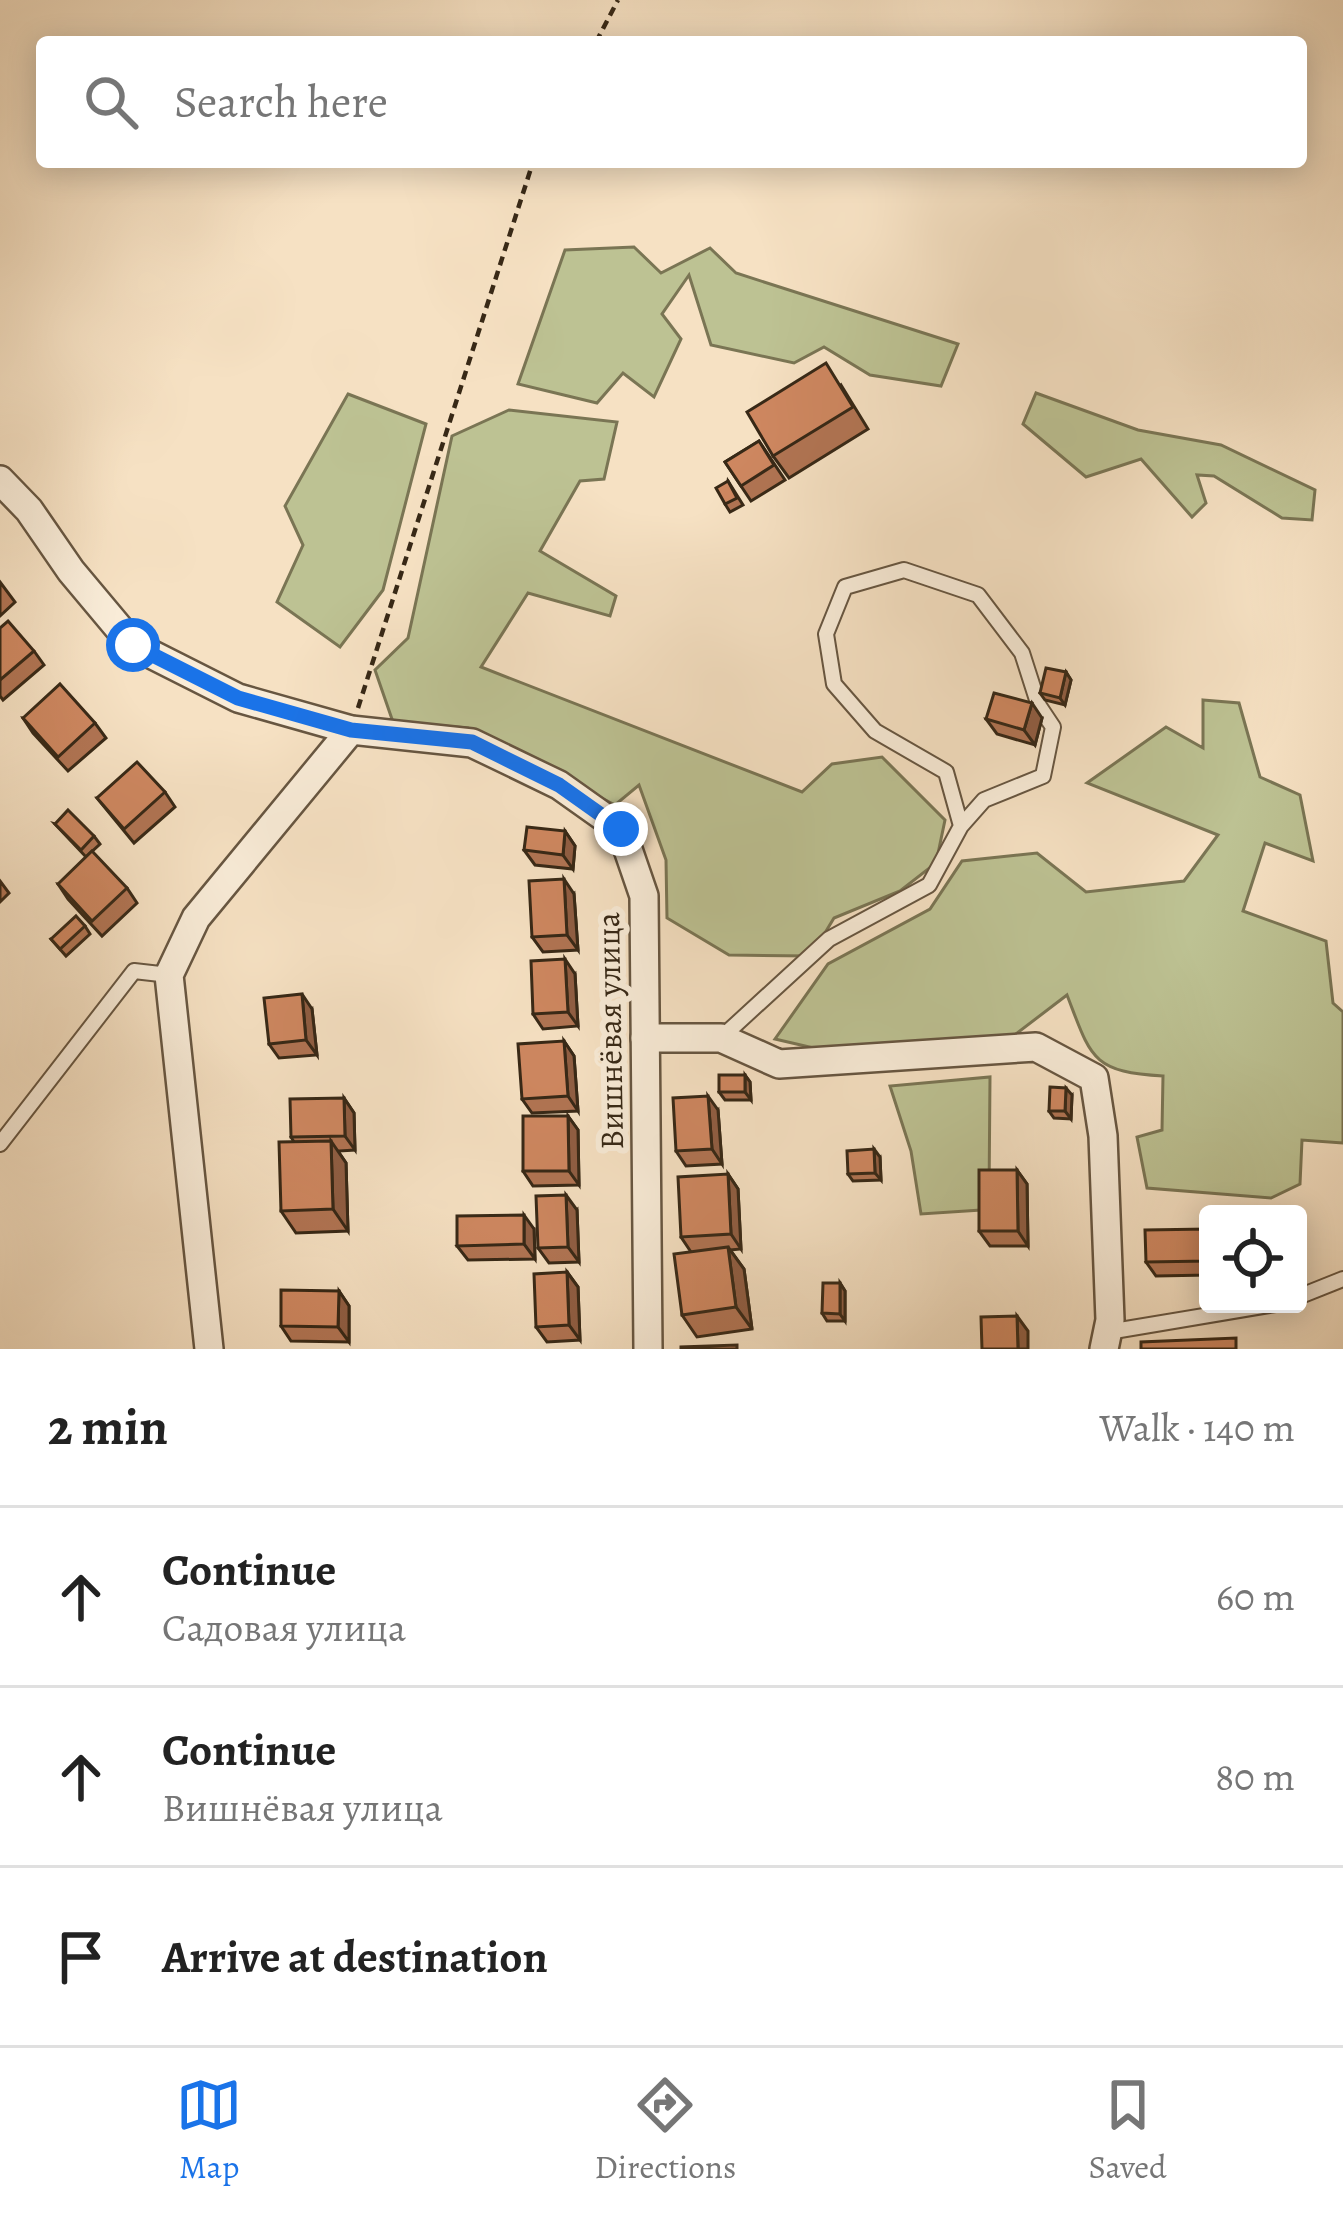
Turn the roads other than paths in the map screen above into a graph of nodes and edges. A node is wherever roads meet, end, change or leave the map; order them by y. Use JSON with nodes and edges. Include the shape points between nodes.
{"nodes":[{"id":1,"x":0,"y":480,"type":"edge"},
{"id":2,"x":351,"y":730,"type":"junction"},
{"id":3,"x":961,"y":826,"type":"junction"},
{"id":4,"x":169,"y":975,"type":"junction"},
{"id":5,"x":645,"y":1038,"type":"junction"},
{"id":6,"x":721,"y":1038,"type":"junction"},
{"id":7,"x":0,"y":1144,"type":"edge"},
{"id":8,"x":1343,"y":1279,"type":"edge"},
{"id":9,"x":1307,"y":1293,"type":"edge"},
{"id":10,"x":1233,"y":1313,"type":"edge"},
{"id":11,"x":1106,"y":1340,"type":"edge"},
{"id":12,"x":209,"y":1349,"type":"edge"},
{"id":13,"x":648,"y":1349,"type":"edge"}],
"edges":[{"from":1,"to":2,"type":"street","name":"Вишнёвая улица","via":[[133,645],[238,698]]},
{"from":2,"to":4,"type":"street","via":[[196,918]]},
{"from":2,"to":5,"type":"street","name":"Вишнёвая улица","via":[[472,742],[559,785],[621,829],[644,896]]},
{"from":3,"to":3,"type":"lane","via":[[946,772],[874,730],[834,684],[826,634],[845,587],[904,570],[978,595],[1022,653],[1053,727],[1043,776],[984,800]]},
{"from":3,"to":6,"type":"lane","via":[[929,885],[829,940]]},
{"from":4,"to":7,"type":"lane","via":[[134,971]]},
{"from":4,"to":12,"type":"street"},
{"from":5,"to":6,"type":"street"},
{"from":5,"to":13,"type":"street","name":"Вишнёвая улица"},
{"from":6,"to":11,"type":"street","via":[[778,1064],[1036,1047],[1094,1078],[1103,1136]]},
{"from":8,"to":9,"type":"lane"},
{"from":10,"to":11,"type":"lane"}]}
